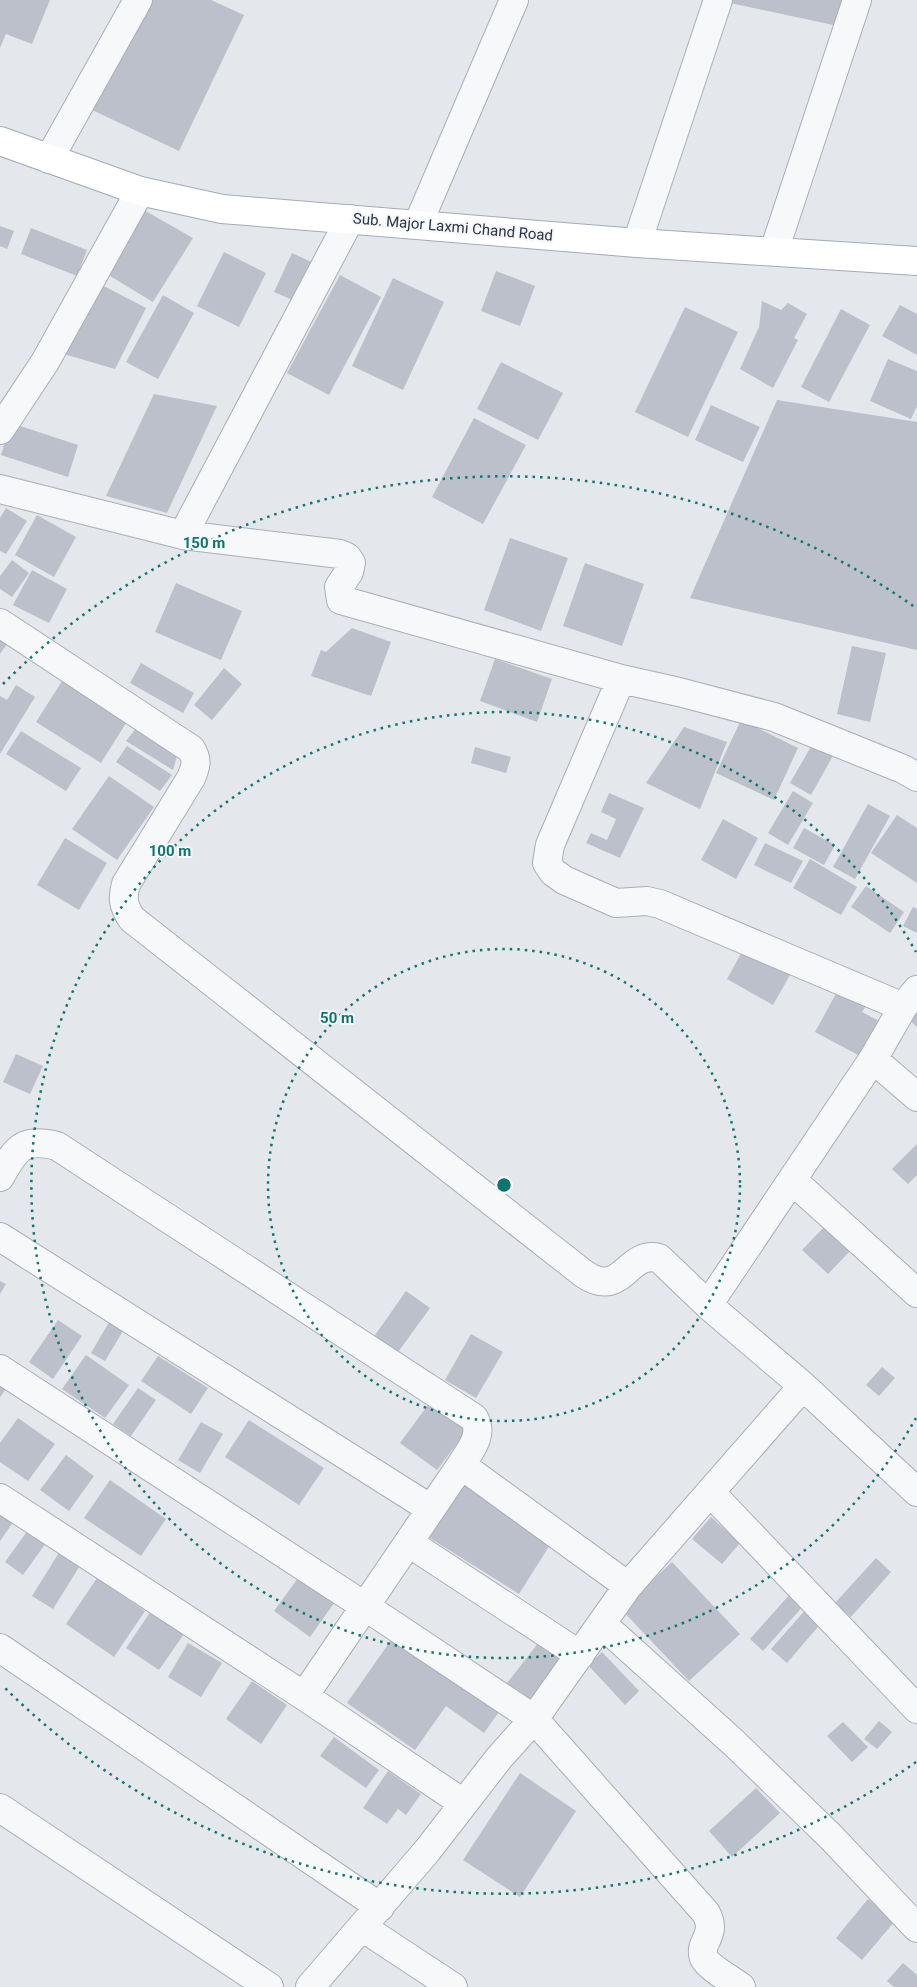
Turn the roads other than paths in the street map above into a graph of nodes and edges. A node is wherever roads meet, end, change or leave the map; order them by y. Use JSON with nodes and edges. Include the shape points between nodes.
{"nodes":[{"id":1,"x":138,"y":0,"type":"edge"},
{"id":2,"x":514,"y":0,"type":"edge"},
{"id":3,"x":718,"y":0,"type":"edge"},
{"id":4,"x":857,"y":0,"type":"edge"},
{"id":5,"x":0,"y":141,"type":"edge"},
{"id":6,"x":49,"y":160,"type":"junction"},
{"id":7,"x":140,"y":191,"type":"junction"},
{"id":8,"x":350,"y":219,"type":"junction"},
{"id":9,"x":418,"y":224,"type":"junction"},
{"id":10,"x":637,"y":243,"type":"junction"},
{"id":11,"x":774,"y":251,"type":"junction"},
{"id":12,"x":917,"y":260,"type":"edge"},
{"id":13,"x":0,"y":430,"type":"edge"},
{"id":14,"x":0,"y":489,"type":"edge"},
{"id":15,"x":183,"y":535,"type":"junction"},
{"id":16,"x":0,"y":623,"type":"edge"},
{"id":17,"x":621,"y":679,"type":"junction"},
{"id":18,"x":917,"y":777,"type":"edge"},
{"id":19,"x":910,"y":998,"type":"edge"},
{"id":20,"x":873,"y":1059,"type":"junction"},
{"id":21,"x":917,"y":1097,"type":"edge"},
{"id":22,"x":0,"y":1177,"type":"edge"},
{"id":23,"x":792,"y":1180,"type":"junction"},
{"id":24,"x":0,"y":1238,"type":"edge"},
{"id":25,"x":917,"y":1293,"type":"edge"},
{"id":26,"x":708,"y":1305,"type":"junction"},
{"id":27,"x":0,"y":1369,"type":"edge"},
{"id":28,"x":804,"y":1386,"type":"junction"},
{"id":29,"x":461,"y":1465,"type":"junction"},
{"id":30,"x":917,"y":1492,"type":"edge"},
{"id":31,"x":711,"y":1493,"type":"junction"},
{"id":32,"x":0,"y":1498,"type":"edge"},
{"id":33,"x":432,"y":1509,"type":"junction"},
{"id":34,"x":409,"y":1543,"type":"junction"},
{"id":35,"x":628,"y":1586,"type":"junction"},
{"id":36,"x":366,"y":1607,"type":"junction"},
{"id":37,"x":602,"y":1624,"type":"junction"},
{"id":38,"x":0,"y":1648,"type":"edge"},
{"id":39,"x":580,"y":1655,"type":"junction"},
{"id":40,"x":304,"y":1696,"type":"junction"},
{"id":41,"x":916,"y":1705,"type":"edge"},
{"id":42,"x":534,"y":1719,"type":"junction"},
{"id":43,"x":464,"y":1803,"type":"junction"},
{"id":44,"x":0,"y":1808,"type":"edge"},
{"id":45,"x":371,"y":1917,"type":"junction"},
{"id":46,"x":917,"y":1928,"type":"edge"},
{"id":47,"x":270,"y":1987,"type":"edge"},
{"id":48,"x":310,"y":1987,"type":"edge"},
{"id":49,"x":453,"y":1987,"type":"edge"},
{"id":50,"x":741,"y":1987,"type":"edge"}],
"edges":[{"from":1,"to":6,"type":"street"},
{"from":2,"to":9,"type":"street"},
{"from":3,"to":10,"type":"street"},
{"from":4,"to":11,"type":"street"},
{"from":5,"to":6,"type":"main road","name":"Sub. Major Laxmi Chand Road"},
{"from":6,"to":7,"type":"main road","name":"Sub. Major Laxmi Chand Road"},
{"from":7,"to":8,"type":"main road","name":"Sub. Major Laxmi Chand Road","via":[[222,209]]},
{"from":7,"to":13,"type":"street","via":[[45,362]]},
{"from":8,"to":9,"type":"main road","name":"Sub. Major Laxmi Chand Road"},
{"from":8,"to":15,"type":"street"},
{"from":9,"to":10,"type":"main road","name":"Sub. Major Laxmi Chand Road"},
{"from":10,"to":11,"type":"main road","name":"Sub. Major Laxmi Chand Road"},
{"from":11,"to":12,"type":"main road","name":"Sub. Major Laxmi Chand Road"},
{"from":14,"to":15,"type":"street"},
{"from":15,"to":17,"type":"street","via":[[340,554],[351,563],[350,572],[339,587],[341,600]]},
{"from":16,"to":26,"type":"street","via":[[191,749],[196,756],[191,778],[126,884],[122,896],[132,918],[584,1274],[596,1282],[608,1282],[642,1258],[659,1258]]},
{"from":17,"to":18,"type":"street","via":[[774,717]]},
{"from":17,"to":19,"type":"street","via":[[550,845],[547,864],[553,872],[616,903],[647,901],[660,904]]},
{"from":19,"to":20,"type":"street"},
{"from":20,"to":21,"type":"street"},
{"from":20,"to":23,"type":"street"},
{"from":22,"to":29,"type":"street","via":[[13,1154],[25,1145],[39,1141],[57,1146],[474,1418],[479,1430],[477,1438]]},
{"from":23,"to":25,"type":"street"},
{"from":23,"to":26,"type":"street"},
{"from":24,"to":33,"type":"street"},
{"from":26,"to":28,"type":"street"},
{"from":27,"to":36,"type":"street"},
{"from":28,"to":30,"type":"street"},
{"from":28,"to":31,"type":"street"},
{"from":29,"to":33,"type":"street"},
{"from":29,"to":35,"type":"street"},
{"from":31,"to":35,"type":"street"},
{"from":31,"to":41,"type":"street"},
{"from":32,"to":40,"type":"street"},
{"from":33,"to":34,"type":"street"},
{"from":34,"to":36,"type":"street"},
{"from":34,"to":39,"type":"street"},
{"from":35,"to":37,"type":"street"},
{"from":36,"to":40,"type":"street"},
{"from":36,"to":42,"type":"street"},
{"from":37,"to":39,"type":"street"},
{"from":37,"to":46,"type":"street","via":[[734,1743],[831,1837]]},
{"from":38,"to":45,"type":"street"},
{"from":39,"to":42,"type":"street"},
{"from":40,"to":43,"type":"street"},
{"from":42,"to":43,"type":"street"},
{"from":42,"to":50,"type":"street","via":[[706,1913],[711,1930],[703,1950],[704,1958]]},
{"from":43,"to":45,"type":"street"},
{"from":44,"to":47,"type":"street"},
{"from":45,"to":48,"type":"street"},
{"from":45,"to":49,"type":"street"}]}
